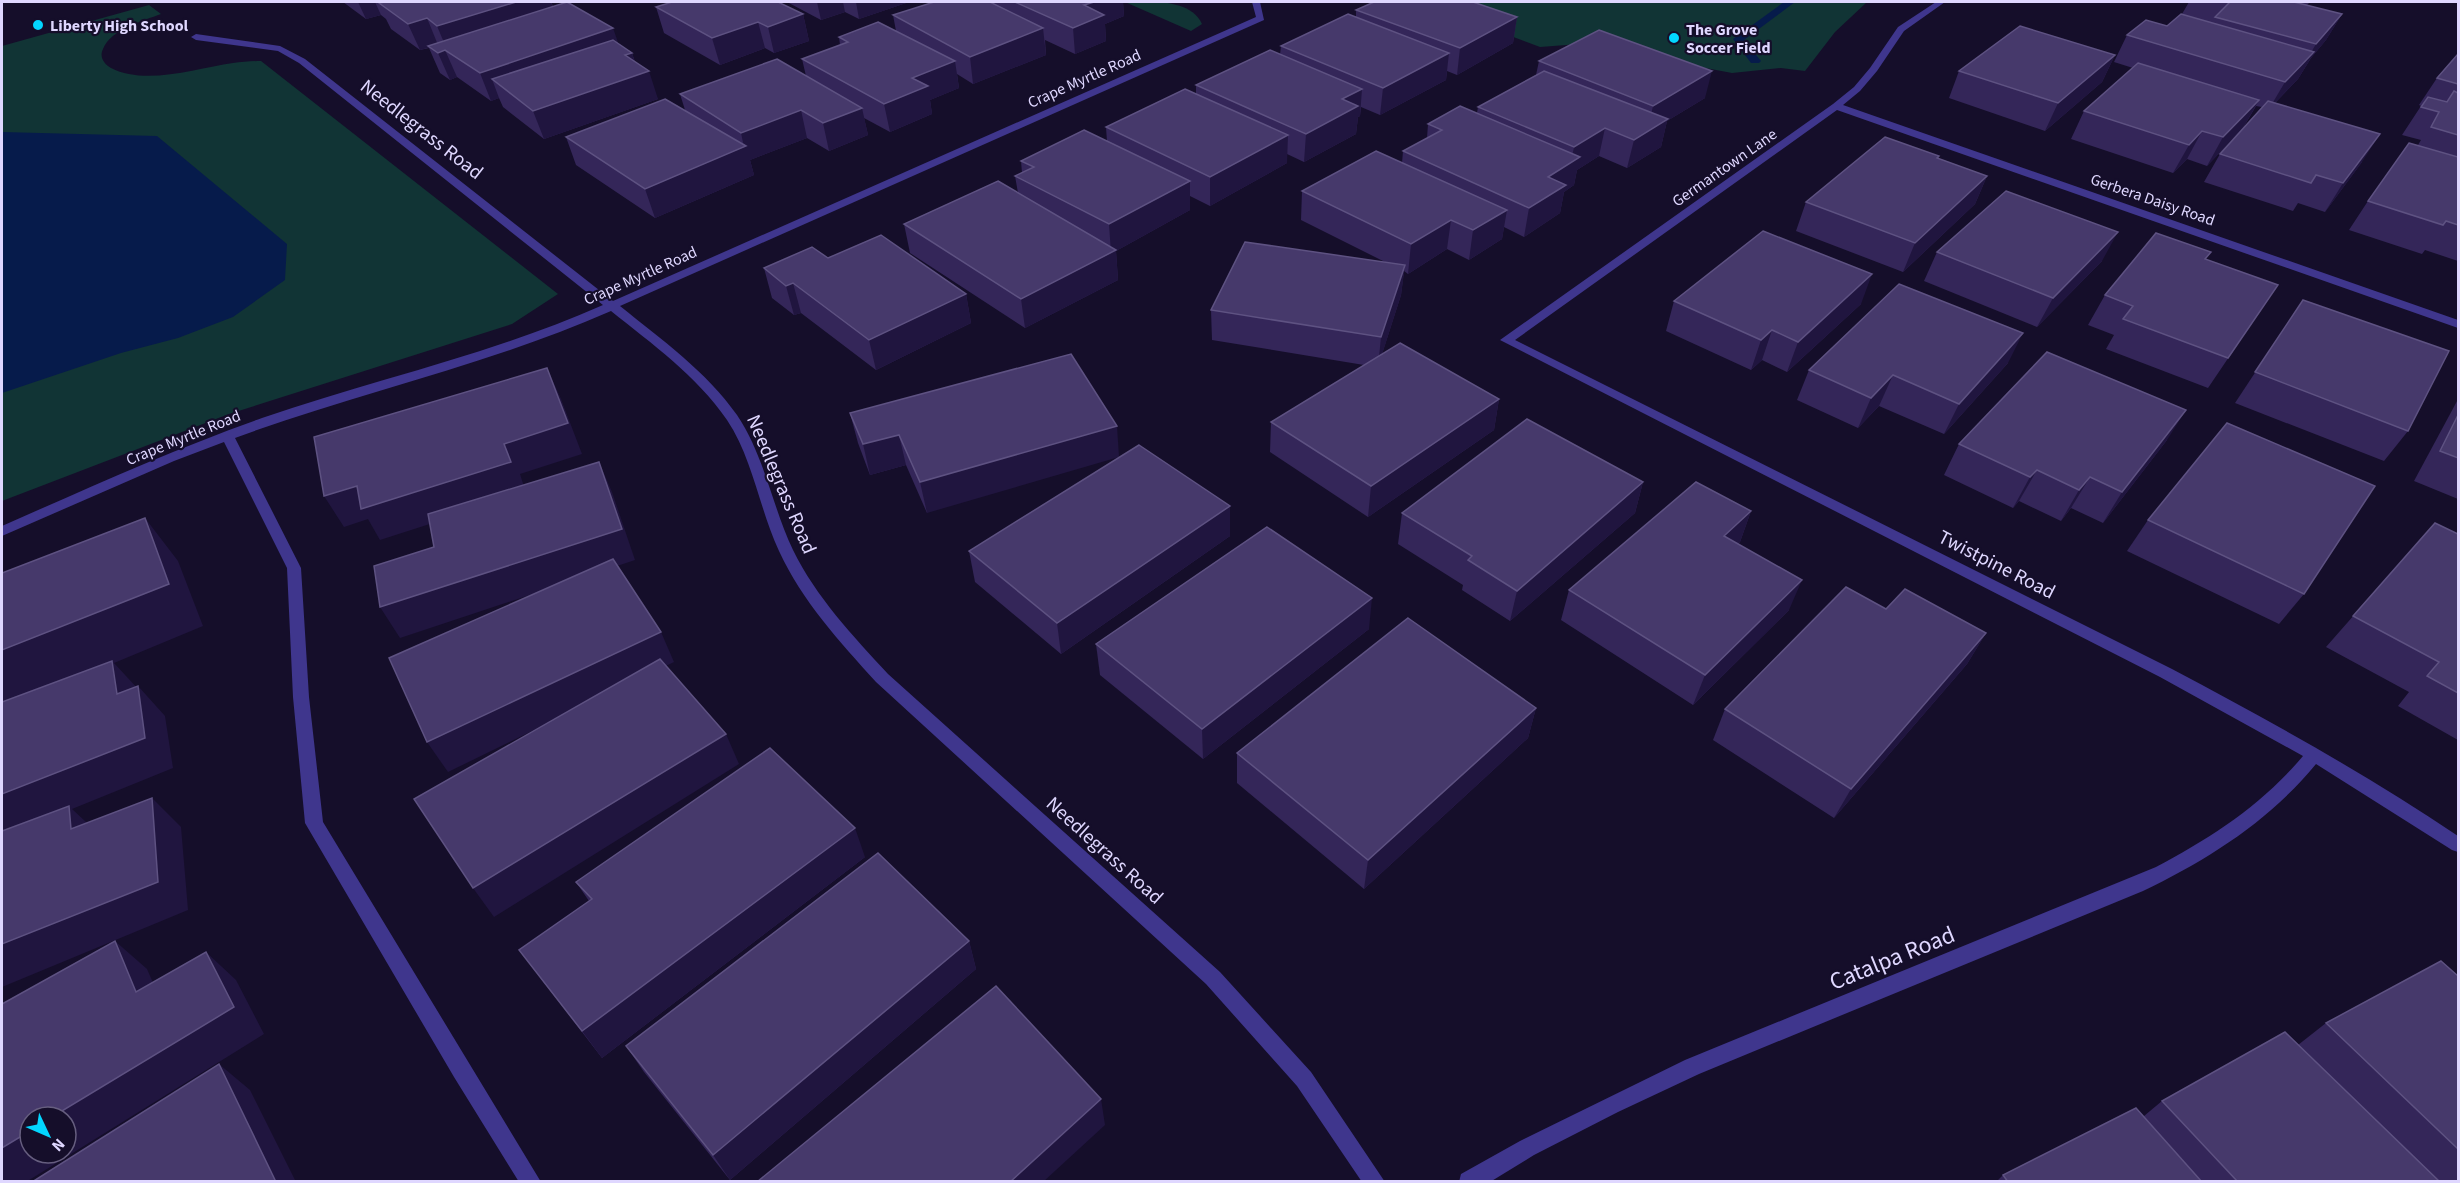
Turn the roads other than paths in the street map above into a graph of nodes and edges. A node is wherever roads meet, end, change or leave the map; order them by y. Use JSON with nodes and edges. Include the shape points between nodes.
{"nodes":[{"id":1,"x":1256,"y":2,"type":"edge"},
{"id":2,"x":1941,"y":2,"type":"edge"},
{"id":3,"x":196,"y":37,"type":"dead end"},
{"id":4,"x":1836,"y":106,"type":"junction"},
{"id":5,"x":611,"y":306,"type":"junction"},
{"id":6,"x":2458,"y":324,"type":"edge"},
{"id":7,"x":1506,"y":340,"type":"joint"},
{"id":8,"x":227,"y":436,"type":"junction"},
{"id":9,"x":2,"y":531,"type":"edge"},
{"id":10,"x":2314,"y":754,"type":"junction"},
{"id":11,"x":2458,"y":845,"type":"edge"},
{"id":12,"x":531,"y":1182,"type":"edge"},
{"id":13,"x":1375,"y":1182,"type":"edge"},
{"id":14,"x":1469,"y":1182,"type":"edge"}],
"edges":[{"from":1,"to":5,"type":"street","name":"Crape Myrtle Road","via":[[1261,18]]},
{"from":2,"to":4,"type":"street","name":"Germantown Lane","via":[[1901,29],[1874,69]]},
{"from":3,"to":5,"type":"street","name":"Needlegrass Road","via":[[280,50],[302,61]]},
{"from":4,"to":6,"type":"street","name":"Gerbera Daisy Road"},
{"from":4,"to":7,"type":"street","name":"Germantown Lane"},
{"from":5,"to":8,"type":"street","name":"Crape Myrtle Road","via":[[495,352]]},
{"from":5,"to":13,"type":"street","name":"Needlegrass Road","via":[[683,363],[726,409],[753,457],[792,564],[836,628],[882,678],[1214,978],[1304,1080]]},
{"from":7,"to":10,"type":"street","name":"Twistpine Road","via":[[2155,668]]},
{"from":8,"to":9,"type":"street","name":"Crape Myrtle Road"},
{"from":8,"to":12,"type":"street","via":[[294,568],[301,697],[314,823]]},
{"from":10,"to":11,"type":"street","name":"Twistpine Road"},
{"from":10,"to":14,"type":"street","name":"Catalpa Road","via":[[2255,815],[2175,867],[1692,1068],[1611,1105]]}]}
